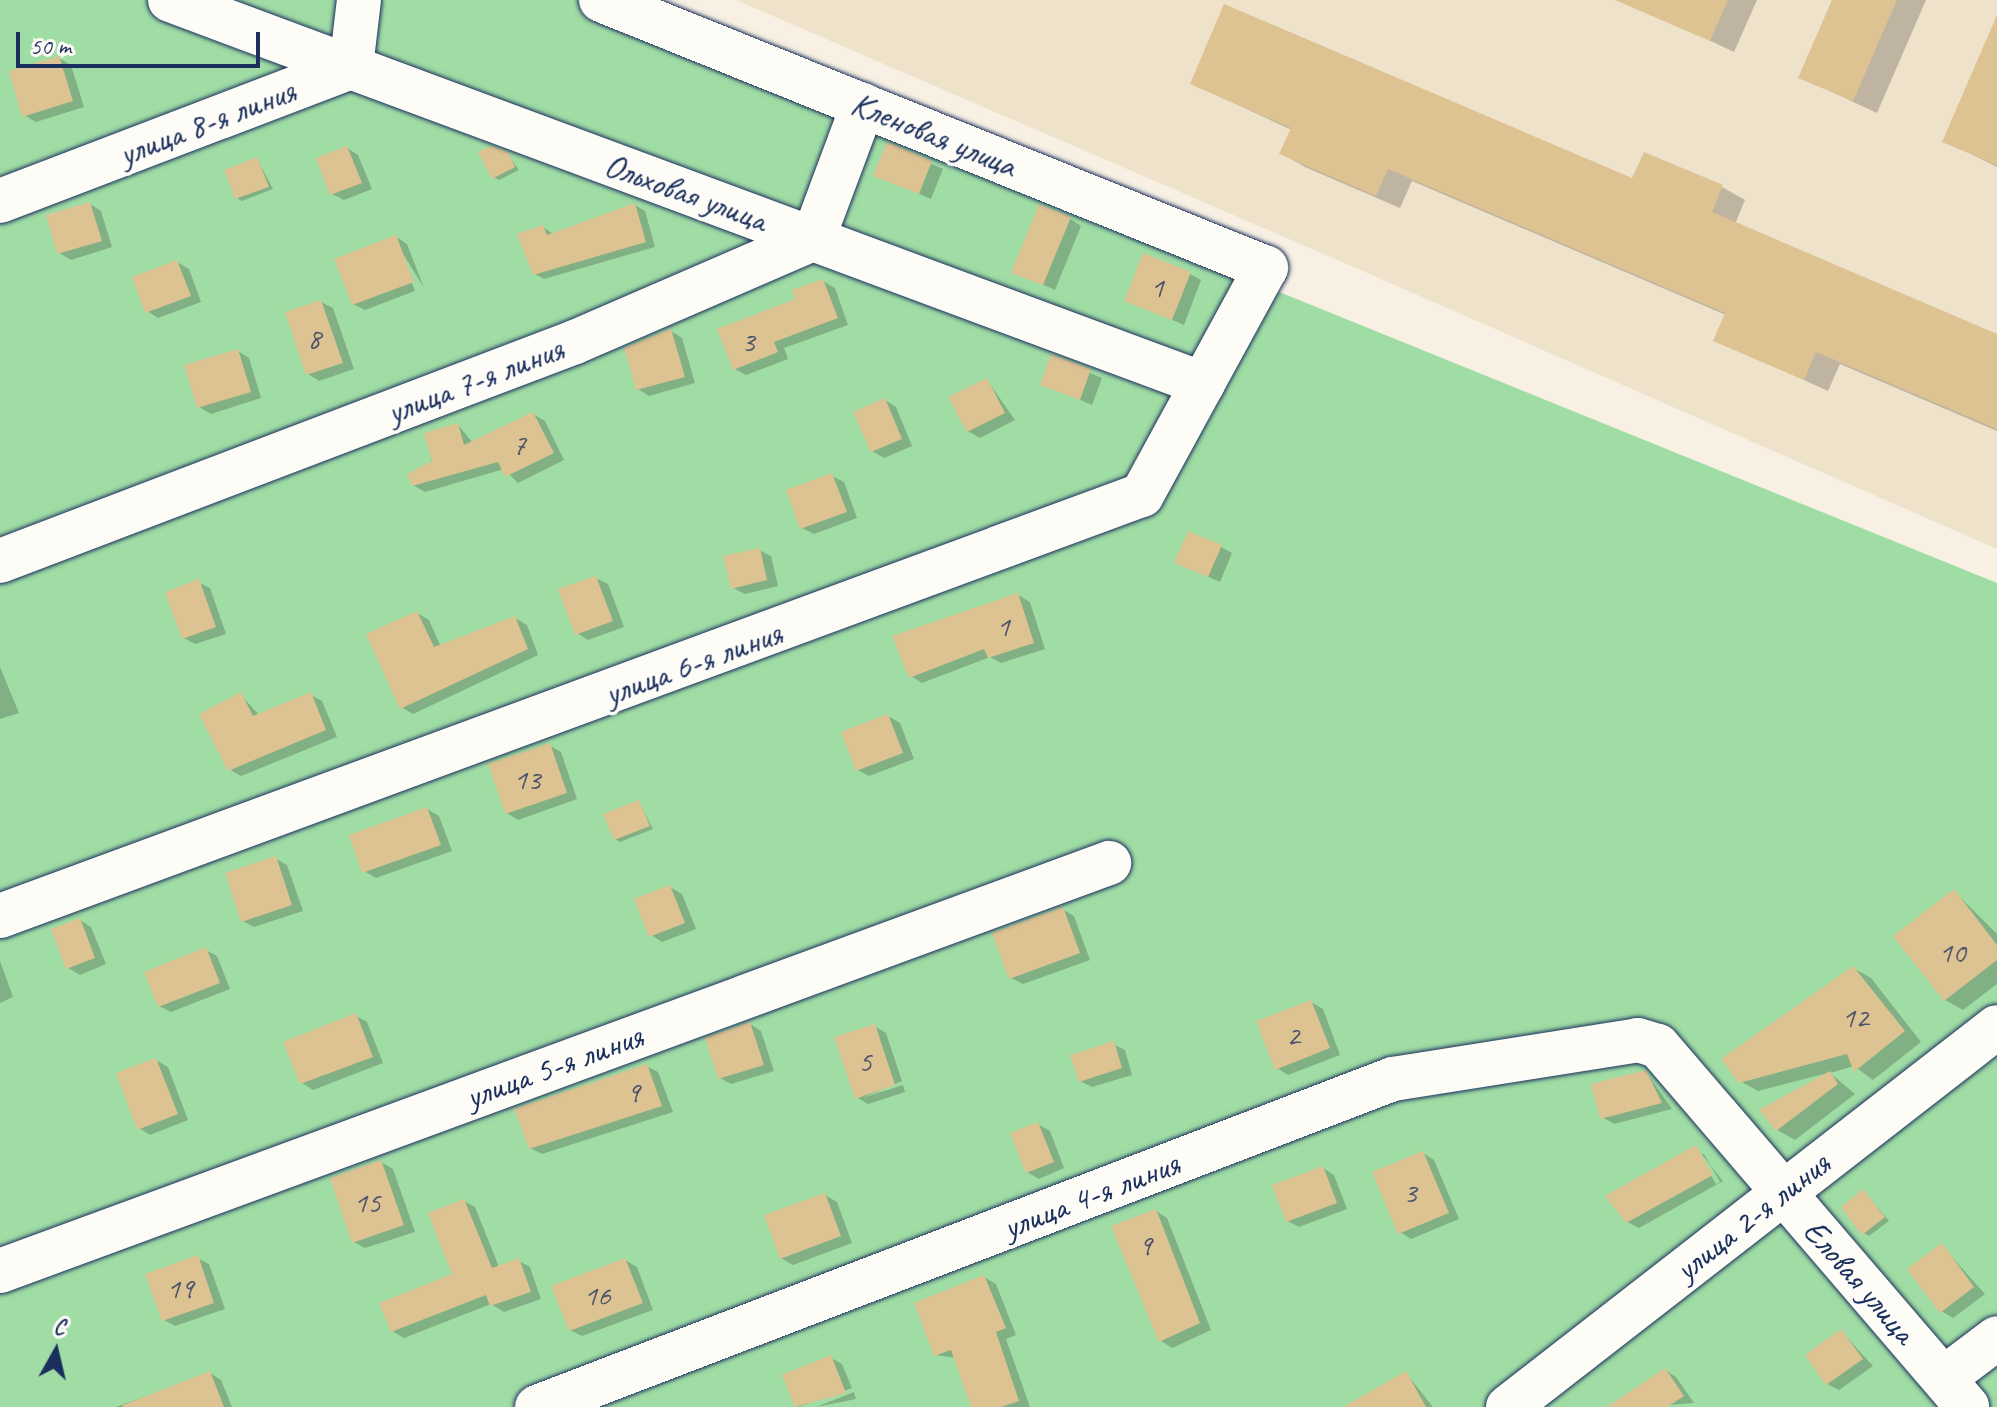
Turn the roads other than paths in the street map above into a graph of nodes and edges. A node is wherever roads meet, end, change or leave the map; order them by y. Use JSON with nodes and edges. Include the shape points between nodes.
{"nodes":[{"id":1,"x":170,"y":0,"type":"edge"},
{"id":2,"x":359,"y":0,"type":"edge"},
{"id":3,"x":601,"y":0,"type":"edge"},
{"id":4,"x":351,"y":67,"type":"junction"},
{"id":5,"x":863,"y":105,"type":"junction"},
{"id":6,"x":0,"y":201,"type":"edge"},
{"id":7,"x":813,"y":239,"type":"junction"},
{"id":8,"x":1266,"y":268,"type":"joint"},
{"id":9,"x":1203,"y":384,"type":"junction"},
{"id":10,"x":0,"y":561,"type":"edge"},
{"id":11,"x":1109,"y":863,"type":"dead end"},
{"id":12,"x":0,"y":916,"type":"edge"},
{"id":13,"x":1997,"y":1027,"type":"edge"},
{"id":14,"x":1658,"y":1046,"type":"joint"},
{"id":15,"x":1782,"y":1191,"type":"junction"},
{"id":16,"x":0,"y":1271,"type":"edge"},
{"id":17,"x":1997,"y":1338,"type":"edge"},
{"id":18,"x":1956,"y":1392,"type":"edge"},
{"id":19,"x":537,"y":1407,"type":"edge"},
{"id":20,"x":1508,"y":1407,"type":"edge"}],
"edges":[{"from":1,"to":4,"type":"street","name":"Ольховая улица"},
{"from":2,"to":4,"type":"street"},
{"from":3,"to":5,"type":"street","name":"Кленовая улица"},
{"from":4,"to":6,"type":"street","name":"улица 8-я линия"},
{"from":4,"to":7,"type":"street","name":"Ольховая улица"},
{"from":5,"to":7,"type":"street"},
{"from":5,"to":8,"type":"street","name":"Кленовая улица"},
{"from":7,"to":9,"type":"street","name":"Ольховая улица"},
{"from":7,"to":10,"type":"street","name":"улица 7-я линия","via":[[575,342]]},
{"from":8,"to":9,"type":"street","name":"улица 6-я линия"},
{"from":9,"to":12,"type":"street","name":"улица 6-я линия","via":[[1142,495]]},
{"from":11,"to":16,"type":"street","name":"улица 5-я линия"},
{"from":13,"to":15,"type":"street","name":"улица 2-я линия"},
{"from":14,"to":15,"type":"street","name":"Еловая улица"},
{"from":14,"to":19,"type":"street","name":"улица 4-я линия","via":[[1638,1040],[1393,1079]]},
{"from":15,"to":18,"type":"street","name":"Еловая улица"},
{"from":15,"to":20,"type":"street","name":"улица 2-я линия"},
{"from":17,"to":18,"type":"street"}]}
